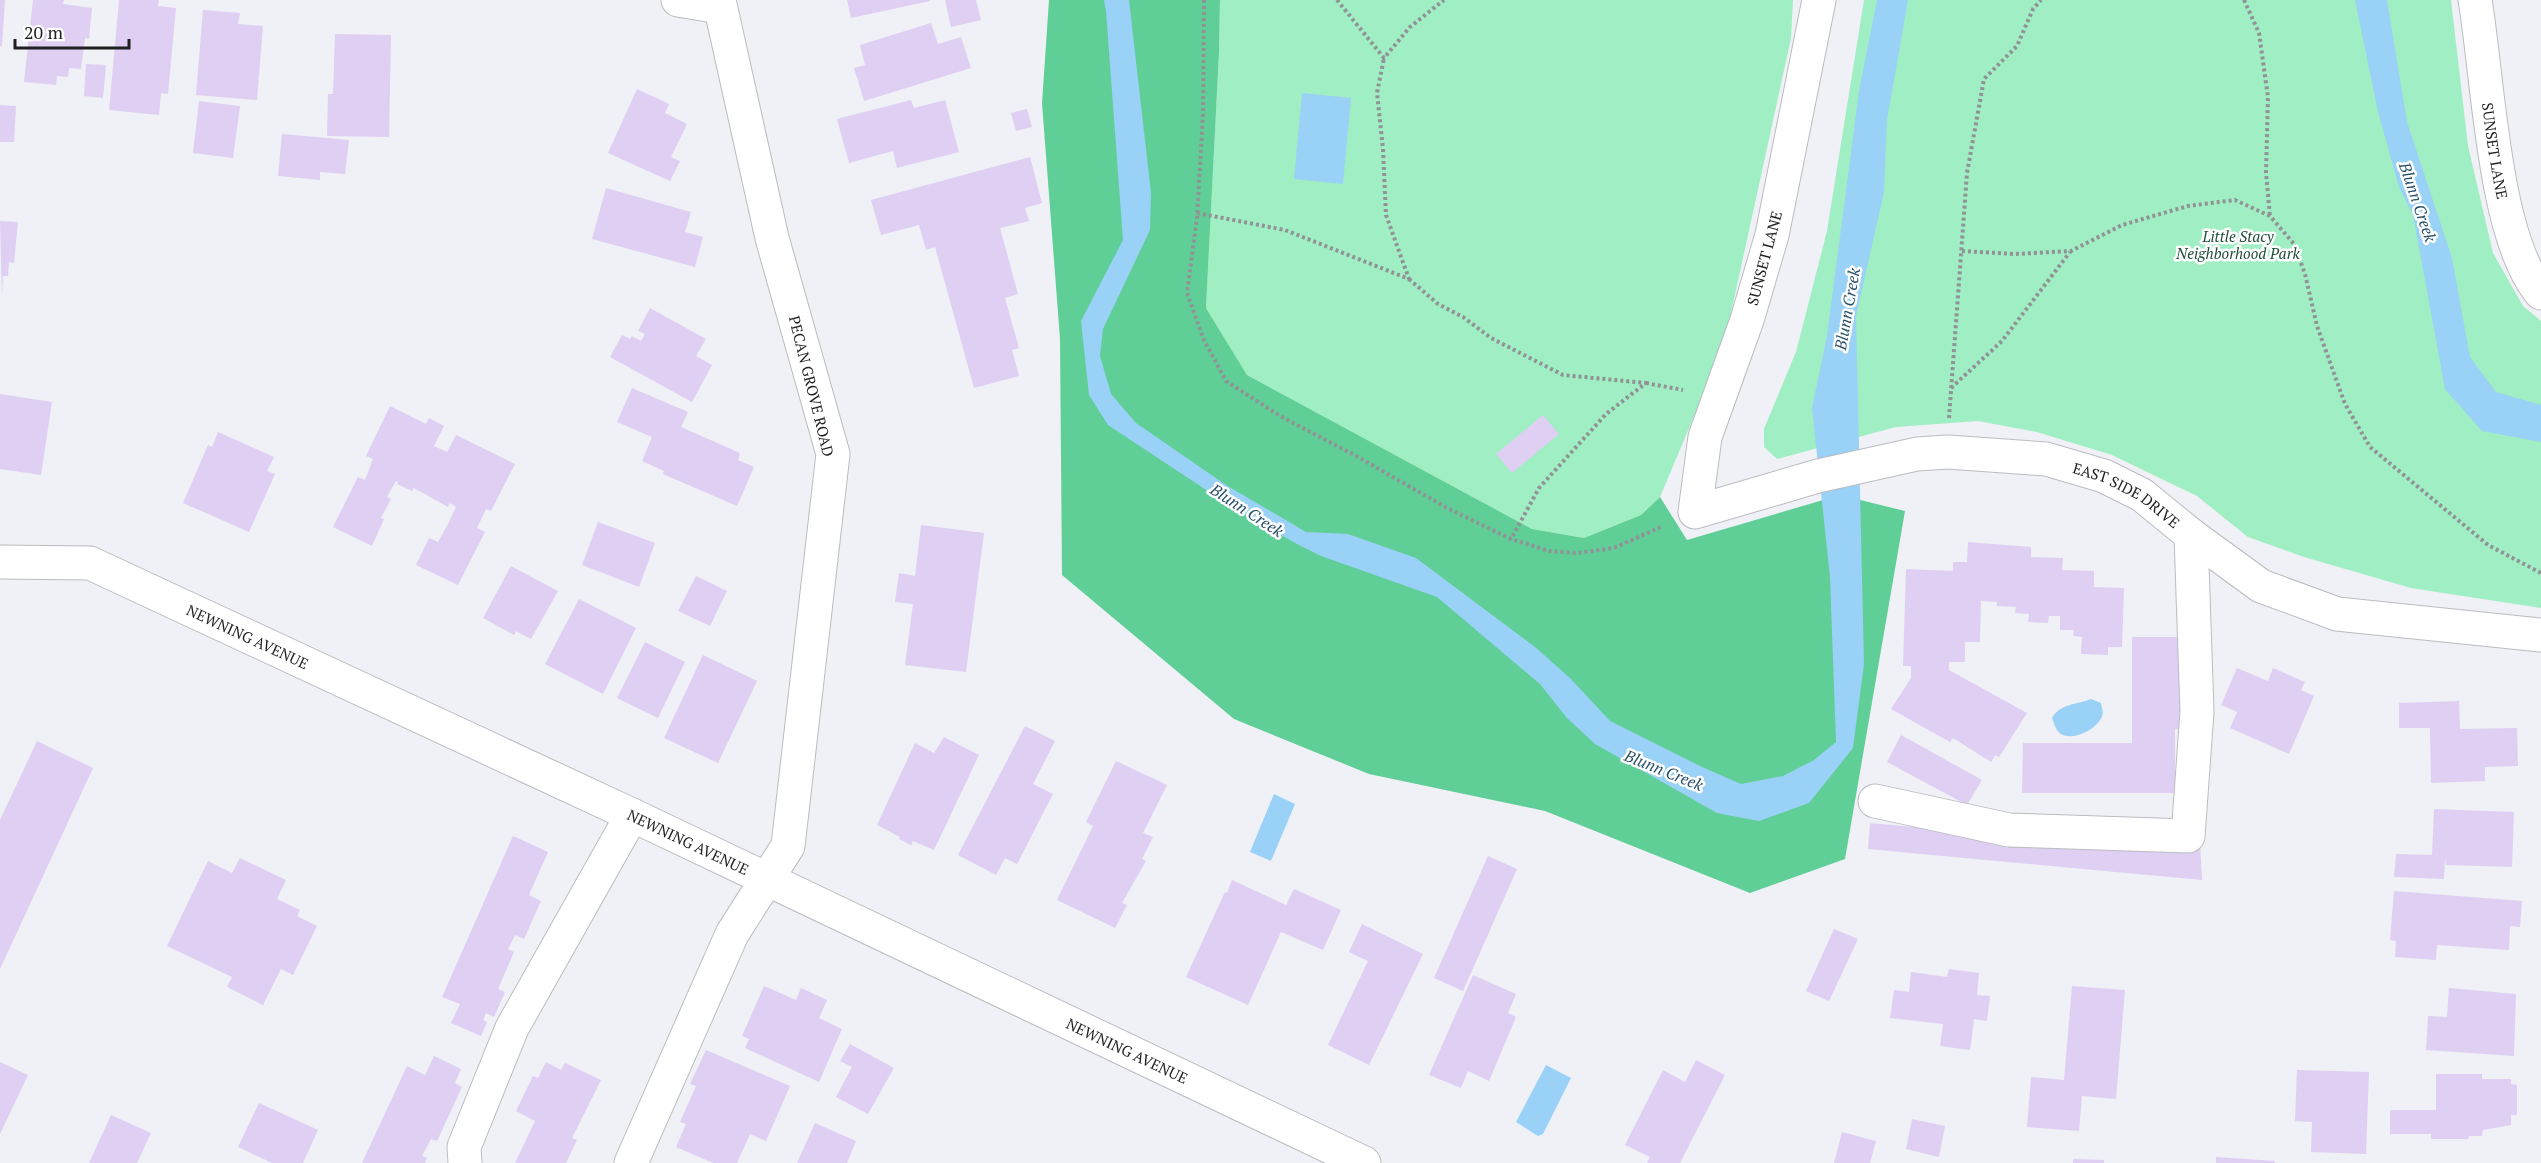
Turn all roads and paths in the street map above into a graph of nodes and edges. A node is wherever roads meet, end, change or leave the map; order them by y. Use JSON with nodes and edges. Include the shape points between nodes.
{"nodes":[{"id":1,"x":678,"y":0,"type":"edge"},
{"id":2,"x":1204,"y":0,"type":"edge"},
{"id":3,"x":1336,"y":0,"type":"edge"},
{"id":4,"x":1444,"y":0,"type":"edge"},
{"id":5,"x":1819,"y":0,"type":"edge"},
{"id":6,"x":2041,"y":0,"type":"edge"},
{"id":7,"x":2244,"y":0,"type":"edge"},
{"id":8,"x":2475,"y":0,"type":"edge"},
{"id":9,"x":720,"y":3,"type":"edge"},
{"id":10,"x":1384,"y":58,"type":"junction"},
{"id":11,"x":1197,"y":213,"type":"junction"},
{"id":12,"x":2270,"y":216,"type":"junction"},
{"id":13,"x":1962,"y":251,"type":"junction"},
{"id":14,"x":2071,"y":251,"type":"junction"},
{"id":15,"x":1409,"y":279,"type":"junction"},
{"id":16,"x":2541,"y":293,"type":"edge"},
{"id":17,"x":1951,"y":389,"type":"junction"},
{"id":18,"x":1932,"y":453,"type":"junction"},
{"id":19,"x":1695,"y":512,"type":"junction"},
{"id":20,"x":2191,"y":535,"type":"junction"},
{"id":21,"x":1511,"y":539,"type":"junction"},
{"id":22,"x":0,"y":562,"type":"edge"},
{"id":23,"x":2541,"y":573,"type":"edge"},
{"id":24,"x":2541,"y":635,"type":"edge"},
{"id":25,"x":1875,"y":801,"type":"dead end"},
{"id":26,"x":632,"y":815,"type":"junction"},
{"id":27,"x":765,"y":879,"type":"junction"},
{"id":28,"x":465,"y":1163,"type":"edge"},
{"id":29,"x":631,"y":1163,"type":"edge"},
{"id":30,"x":1364,"y":1163,"type":"edge"}],
"edges":[{"from":1,"to":9,"type":"street"},
{"from":2,"to":11,"type":"path"},
{"from":3,"to":10,"type":"path"},
{"from":4,"to":10,"type":"path","via":[[1410,27]]},
{"from":5,"to":19,"type":"street","name":"SUNSET LANE","via":[[1772,235],[1747,320],[1705,437]]},
{"from":6,"to":13,"type":"path","via":[[2017,46],[1984,79],[1967,173]]},
{"from":7,"to":12,"type":"path","via":[[2259,33],[2268,97],[2266,173]]},
{"from":8,"to":16,"type":"street","name":"SUNSET LANE","via":[[2501,185],[2514,239],[2531,281]]},
{"from":9,"to":27,"type":"street","name":"PECAN GROVE ROAD","via":[[772,238],[833,454],[788,846]]},
{"from":10,"to":15,"type":"path","via":[[1377,93],[1386,216]]},
{"from":11,"to":15,"type":"path","via":[[1285,230]]},
{"from":11,"to":21,"type":"path","via":[[1187,292],[1203,338],[1226,381],[1280,416]]},
{"from":12,"to":14,"type":"path","via":[[2235,200],[2188,206],[2122,225]]},
{"from":12,"to":23,"type":"path","via":[[2294,244],[2345,404],[2370,447],[2488,545]]},
{"from":13,"to":14,"type":"path"},
{"from":13,"to":17,"type":"path"},
{"from":14,"to":17,"type":"path","via":[[2002,341]]},
{"from":15,"to":21,"type":"path","via":[[1438,304],[1491,338],[1563,375],[1646,383],[1606,414],[1539,488]]},
{"from":17,"to":18,"type":"path"},
{"from":18,"to":19,"type":"street","name":"EAST SIDE DRIVE","via":[[1818,476]]},
{"from":18,"to":20,"type":"street","name":"EAST SIDE DRIVE","via":[[2046,459],[2104,476],[2142,495]]},
{"from":19,"to":21,"type":"path","via":[[1614,548],[1577,553],[1549,551]]},
{"from":20,"to":24,"type":"street","name":"EAST SIDE DRIVE","via":[[2261,586],[2337,614]]},
{"from":20,"to":25,"type":"street","via":[[2197,712],[2188,836],[2008,830]]},
{"from":22,"to":26,"type":"street","name":"NEWNING AVENUE","via":[[90,563]]},
{"from":26,"to":27,"type":"street","name":"NEWNING AVENUE"},
{"from":26,"to":28,"type":"street","via":[[512,1029],[464,1147]]},
{"from":27,"to":29,"type":"street","name":"PECAN GROVE ROAD","via":[[732,934]]},
{"from":27,"to":30,"type":"street","name":"NEWNING AVENUE"}]}
